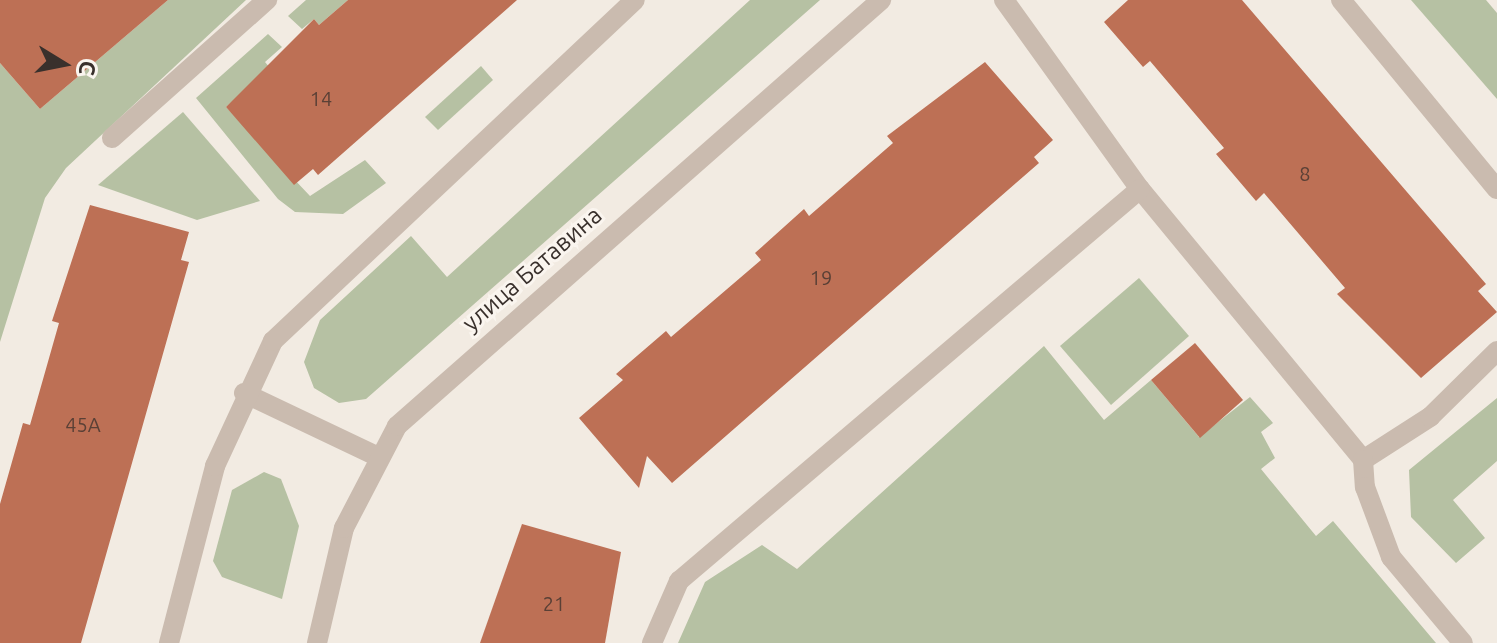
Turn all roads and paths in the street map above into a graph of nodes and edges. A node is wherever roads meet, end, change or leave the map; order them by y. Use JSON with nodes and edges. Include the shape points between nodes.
{"nodes":[{"id":1,"x":267,"y":0,"type":"edge"},
{"id":2,"x":635,"y":0,"type":"edge"},
{"id":3,"x":881,"y":0,"type":"edge"},
{"id":4,"x":1004,"y":0,"type":"edge"},
{"id":5,"x":1341,"y":0,"type":"edge"},
{"id":6,"x":112,"y":138,"type":"dead end"},
{"id":7,"x":1140,"y":189,"type":"junction"},
{"id":8,"x":1497,"y":189,"type":"edge"},
{"id":9,"x":1497,"y":351,"type":"edge"},
{"id":10,"x":244,"y":393,"type":"junction"},
{"id":11,"x":379,"y":457,"type":"junction"},
{"id":12,"x":1363,"y":460,"type":"junction"},
{"id":13,"x":169,"y":643,"type":"edge"},
{"id":14,"x":317,"y":643,"type":"edge"},
{"id":15,"x":652,"y":643,"type":"edge"},
{"id":16,"x":1463,"y":643,"type":"edge"}],
"edges":[{"from":1,"to":6,"type":"street"},
{"from":2,"to":10,"type":"street","via":[[341,269],[273,341]]},
{"from":3,"to":11,"type":"street","name":"улица Батавина","via":[[430,392]]},
{"from":4,"to":7,"type":"street"},
{"from":5,"to":8,"type":"street"},
{"from":7,"to":12,"type":"street"},
{"from":7,"to":15,"type":"street","via":[[679,581]]},
{"from":9,"to":12,"type":"street","via":[[1430,417]]},
{"from":10,"to":11,"type":"street"},
{"from":10,"to":13,"type":"street","via":[[215,466]]},
{"from":11,"to":14,"type":"street","name":"улица Батавина","via":[[344,528]]},
{"from":12,"to":16,"type":"street","via":[[1368,497],[1391,557]]}]}
